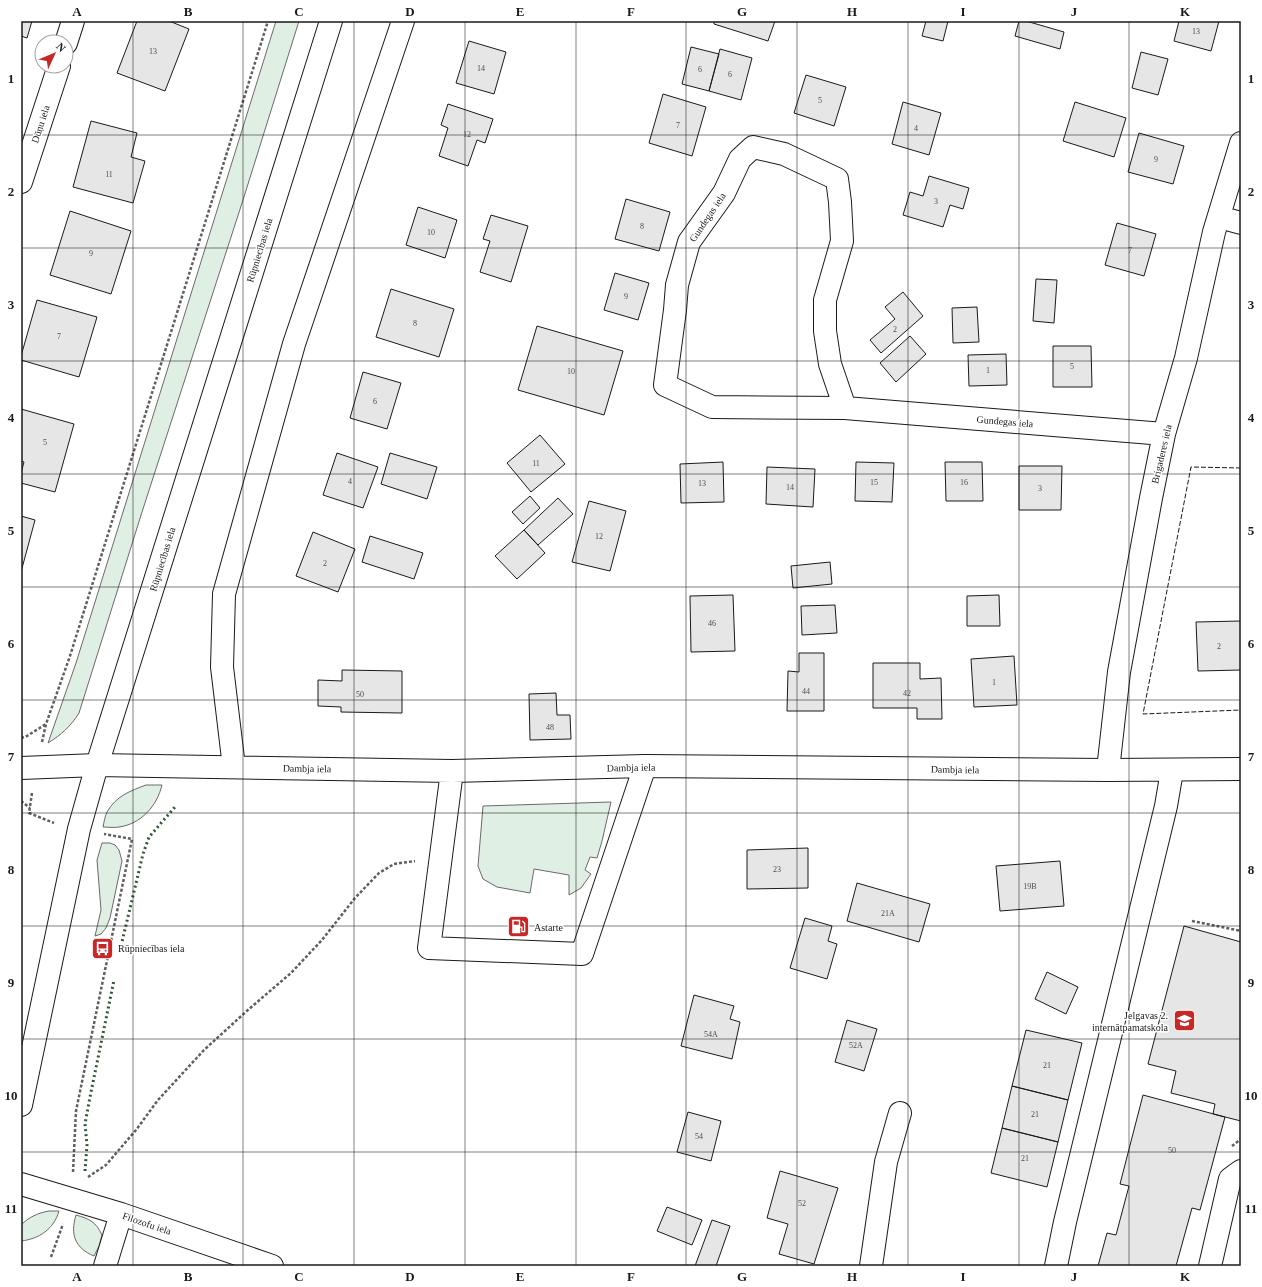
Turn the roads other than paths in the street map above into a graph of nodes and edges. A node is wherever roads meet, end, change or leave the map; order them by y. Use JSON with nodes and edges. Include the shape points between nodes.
{"nodes":[{"id":1,"x":73,"y":21,"type":"edge"},
{"id":2,"x":331,"y":21,"type":"edge"},
{"id":3,"x":403,"y":21,"type":"edge"},
{"id":4,"x":69,"y":34,"type":"edge"},
{"id":5,"x":56,"y":74,"type":"edge"},
{"id":6,"x":1241,"y":143,"type":"edge"},
{"id":7,"x":21,"y":182,"type":"edge"},
{"id":8,"x":1219,"y":217,"type":"junction"},
{"id":9,"x":1241,"y":223,"type":"edge"},
{"id":10,"x":845,"y":408,"type":"junction"},
{"id":11,"x":1164,"y":434,"type":"junction"},
{"id":12,"x":97,"y":765,"type":"junction"},
{"id":13,"x":645,"y":766,"type":"junction"},
{"id":14,"x":234,"y":767,"type":"junction"},
{"id":15,"x":21,"y":768,"type":"edge"},
{"id":16,"x":452,"y":770,"type":"junction"},
{"id":17,"x":1108,"y":770,"type":"junction"},
{"id":18,"x":1241,"y":770,"type":"edge"},
{"id":19,"x":1172,"y":771,"type":"junction"},
{"id":20,"x":21,"y":1105,"type":"edge"},
{"id":21,"x":900,"y":1113,"type":"dead end"},
{"id":22,"x":1241,"y":1171,"type":"edge"},
{"id":23,"x":21,"y":1184,"type":"edge"},
{"id":24,"x":121,"y":1214,"type":"junction"},
{"id":25,"x":105,"y":1266,"type":"edge"},
{"id":26,"x":272,"y":1266,"type":"edge"},
{"id":27,"x":871,"y":1266,"type":"edge"},
{"id":28,"x":1056,"y":1266,"type":"edge"},
{"id":29,"x":1210,"y":1266,"type":"edge"}],
"edges":[{"from":1,"to":4,"type":"street"},
{"from":2,"to":12,"type":"street","name":"Rūpniecības iela"},
{"from":3,"to":14,"type":"street","via":[[294,344],[224,594],[222,667]]},
{"from":5,"to":7,"type":"street","name":"Dūņu iela"},
{"from":6,"to":8,"type":"street","name":"Brigaderes iela"},
{"from":8,"to":9,"type":"street"},
{"from":8,"to":11,"type":"street","name":"Brigaderes iela","via":[[1186,358]]},
{"from":10,"to":10,"type":"street","name":"Gundegas iela","via":[[712,407],[665,385],[677,285],[690,242],[724,193],[740,159],[753,147],[784,154],[837,179],[842,241],[825,300],[825,331],[830,364]]},
{"from":10,"to":11,"type":"street","name":"Gundegas iela"},
{"from":11,"to":17,"type":"street","name":"Brigaderes iela","via":[[1119,672]]},
{"from":12,"to":14,"type":"street","name":"Dambja iela"},
{"from":12,"to":15,"type":"street","name":"Dambja iela"},
{"from":12,"to":20,"type":"street","name":"Rūpniecības iela","via":[[79,829]]},
{"from":13,"to":16,"type":"street","name":"Dambja iela"},
{"from":13,"to":16,"type":"street","via":[[582,954],[429,948]]},
{"from":13,"to":17,"type":"street","name":"Dambja iela"},
{"from":14,"to":16,"type":"street","name":"Dambja iela"},
{"from":17,"to":19,"type":"street","name":"Dambja iela"},
{"from":18,"to":19,"type":"street","name":"Dambja iela"},
{"from":19,"to":28,"type":"street","via":[[1164,814]]},
{"from":21,"to":27,"type":"street","via":[[886,1162]]},
{"from":22,"to":29,"type":"street","via":[[1230,1179]]},
{"from":23,"to":24,"type":"street","name":"Filozofu iela"},
{"from":24,"to":25,"type":"street"},
{"from":24,"to":26,"type":"street","name":"Filozofu iela"}]}
